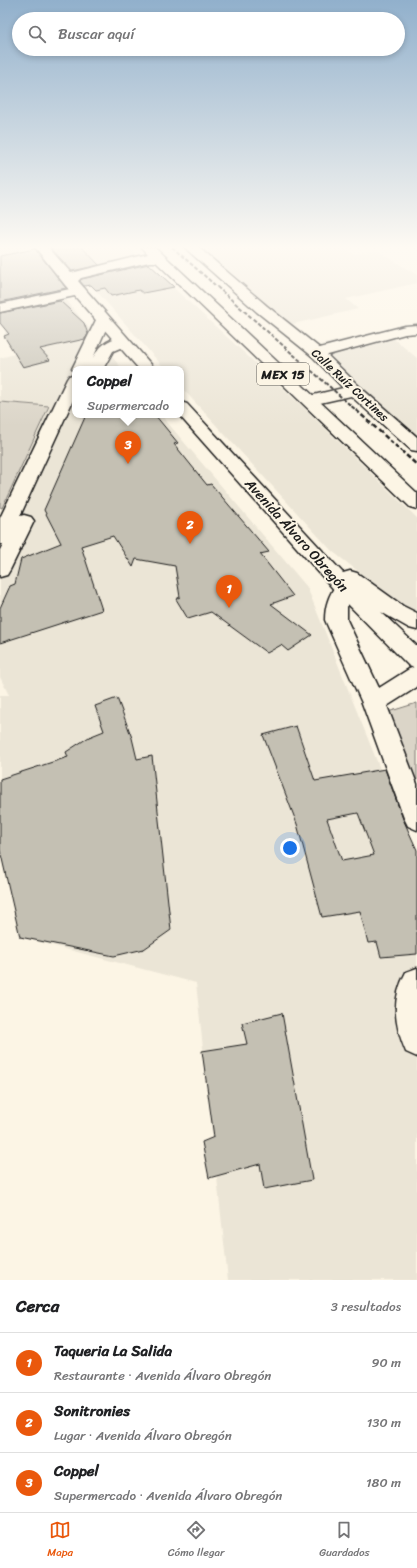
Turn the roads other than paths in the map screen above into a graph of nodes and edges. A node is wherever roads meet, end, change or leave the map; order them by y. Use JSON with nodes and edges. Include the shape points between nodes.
{"nodes":[{"id":1,"x":92,"y":307,"type":"edge"},
{"id":2,"x":211,"y":307,"type":"edge"},
{"id":3,"x":259,"y":307,"type":"edge"},
{"id":4,"x":103,"y":320,"type":"junction"},
{"id":5,"x":417,"y":329,"type":"edge"},
{"id":6,"x":122,"y":342,"type":"junction"},
{"id":7,"x":317,"y":353,"type":"junction"},
{"id":8,"x":81,"y":366,"type":"edge"},
{"id":9,"x":97,"y":366,"type":"edge"},
{"id":10,"x":144,"y":366,"type":"edge"},
{"id":11,"x":72,"y":385,"type":"edge"},
{"id":12,"x":354,"y":390,"type":"junction"},
{"id":13,"x":311,"y":400,"type":"junction"},
{"id":14,"x":184,"y":410,"type":"edge"},
{"id":15,"x":72,"y":418,"type":"edge"},
{"id":16,"x":417,"y":446,"type":"edge"},
{"id":17,"x":417,"y":503,"type":"edge"},
{"id":18,"x":0,"y":538,"type":"edge"},
{"id":19,"x":311,"y":550,"type":"junction"},
{"id":20,"x":0,"y":570,"type":"edge"},
{"id":21,"x":344,"y":588,"type":"junction"},
{"id":22,"x":417,"y":622,"type":"edge"},
{"id":23,"x":417,"y":660,"type":"edge"},
{"id":24,"x":417,"y":675,"type":"edge"},
{"id":25,"x":374,"y":703,"type":"junction"},
{"id":26,"x":417,"y":818,"type":"edge"},
{"id":27,"x":417,"y":983,"type":"edge"},
{"id":28,"x":417,"y":1041,"type":"edge"}],
"edges":[{"from":1,"to":4,"type":"main road"},
{"from":2,"to":13,"type":"main road","number":"MEX 15"},
{"from":3,"to":7,"type":"main road","name":"Calle Ruíz Cortines"},
{"from":4,"to":6,"type":"main road"},
{"from":4,"to":8,"type":"main road"},
{"from":5,"to":7,"type":"main road"},
{"from":6,"to":9,"type":"main road","via":[[106,348]]},
{"from":6,"to":10,"type":"main road"},
{"from":7,"to":12,"type":"main road","name":"Calle Ruíz Cortines"},
{"from":11,"to":18,"type":"main road"},
{"from":12,"to":13,"type":"main road"},
{"from":12,"to":16,"type":"main road","name":"Calle Ruíz Cortines"},
{"from":13,"to":17,"type":"main road","number":"MEX 15"},
{"from":14,"to":19,"type":"main road","name":"Avenida Álvaro Obregón"},
{"from":15,"to":20,"type":"main road"},
{"from":19,"to":21,"type":"main road","name":"Avenida Álvaro Obregón"},
{"from":19,"to":22,"type":"main road","via":[[395,611]]},
{"from":21,"to":23,"type":"main road","name":"Avenida Álvaro Obregón"},
{"from":21,"to":25,"type":"main road","via":[[336,607],[336,620]]},
{"from":24,"to":25,"type":"main road"},
{"from":25,"to":26,"type":"main road"},
{"from":27,"to":28,"type":"main road","via":[[411,996],[411,1012]]}]}
